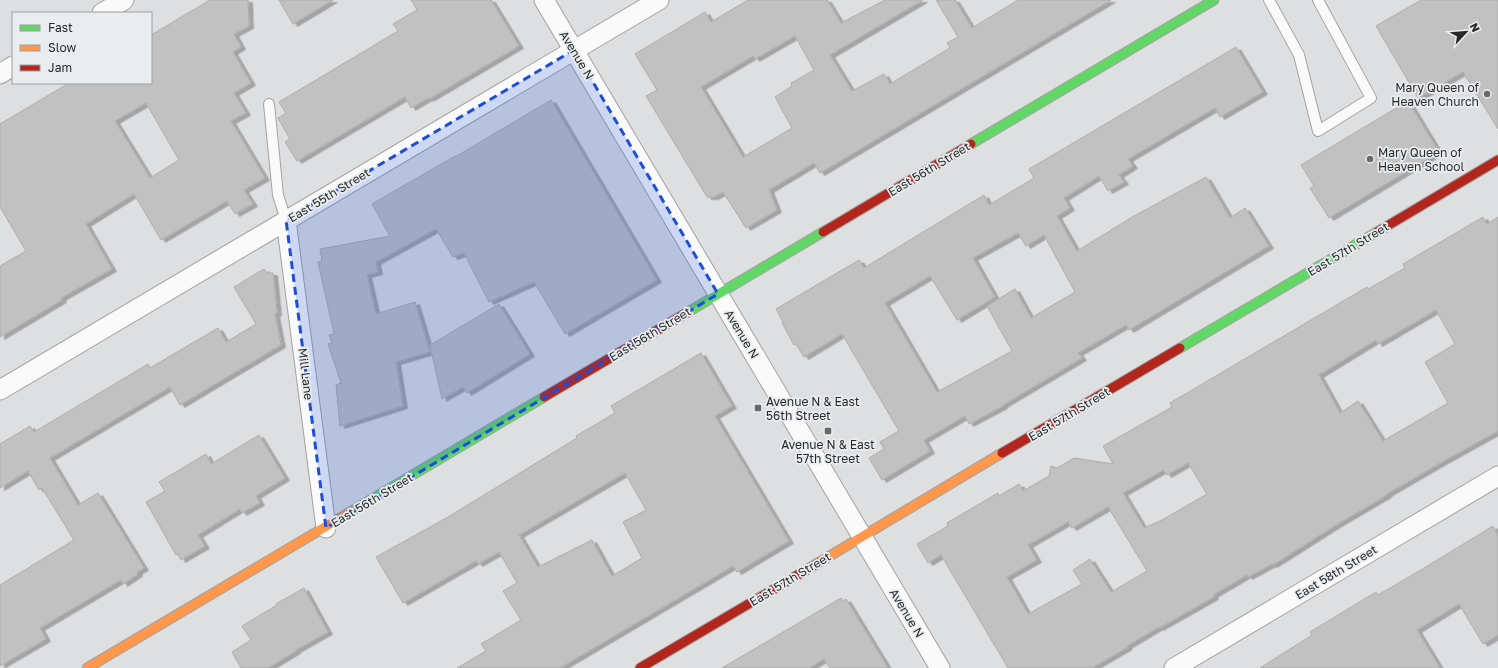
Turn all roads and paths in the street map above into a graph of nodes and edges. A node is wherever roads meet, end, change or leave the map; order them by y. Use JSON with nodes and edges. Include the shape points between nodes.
{"nodes":[{"id":1,"x":124,"y":0,"type":"edge"},
{"id":2,"x":544,"y":0,"type":"edge"},
{"id":3,"x":659,"y":0,"type":"edge"},
{"id":4,"x":1214,"y":0,"type":"edge"},
{"id":5,"x":1269,"y":0,"type":"edge"},
{"id":6,"x":1318,"y":0,"type":"edge"},
{"id":7,"x":104,"y":12,"type":"edge"},
{"id":8,"x":574,"y":50,"type":"junction"},
{"id":9,"x":12,"y":67,"type":"edge"},
{"id":10,"x":0,"y":74,"type":"edge"},
{"id":11,"x":269,"y":104,"type":"dead end"},
{"id":12,"x":1498,"y":160,"type":"edge"},
{"id":13,"x":286,"y":220,"type":"junction"},
{"id":14,"x":718,"y":294,"type":"junction"},
{"id":15,"x":0,"y":390,"type":"edge"},
{"id":16,"x":1498,"y":476,"type":"edge"},
{"id":17,"x":326,"y":528,"type":"junction"},
{"id":18,"x":862,"y":536,"type":"junction"},
{"id":19,"x":87,"y":668,"type":"edge"},
{"id":20,"x":640,"y":668,"type":"edge"},
{"id":21,"x":940,"y":668,"type":"edge"},
{"id":22,"x":1174,"y":668,"type":"edge"}],
"edges":[{"from":1,"to":7,"type":"street"},
{"from":2,"to":8,"type":"street","name":"Avenue N"},
{"from":3,"to":8,"type":"street","name":"East 55th Street"},
{"from":4,"to":14,"type":"street","name":"East 56th Street"},
{"from":5,"to":6,"type":"lane","via":[[1299,55],[1318,131],[1371,98]]},
{"from":8,"to":13,"type":"street","name":"East 55th Street"},
{"from":8,"to":14,"type":"street","name":"Avenue N"},
{"from":9,"to":10,"type":"street"},
{"from":11,"to":13,"type":"lane","via":[[278,195]]},
{"from":12,"to":18,"type":"street","name":"East 57th Street"},
{"from":13,"to":15,"type":"street","name":"East 55th Street"},
{"from":13,"to":17,"type":"street","name":"Mill Lane"},
{"from":14,"to":17,"type":"street","name":"East 56th Street"},
{"from":14,"to":18,"type":"street","name":"Avenue N"},
{"from":16,"to":22,"type":"street","name":"East 58th Street"},
{"from":17,"to":19,"type":"street","name":"East 56th Street"},
{"from":18,"to":20,"type":"street","name":"East 57th Street"},
{"from":18,"to":21,"type":"street","name":"Avenue N"}]}
